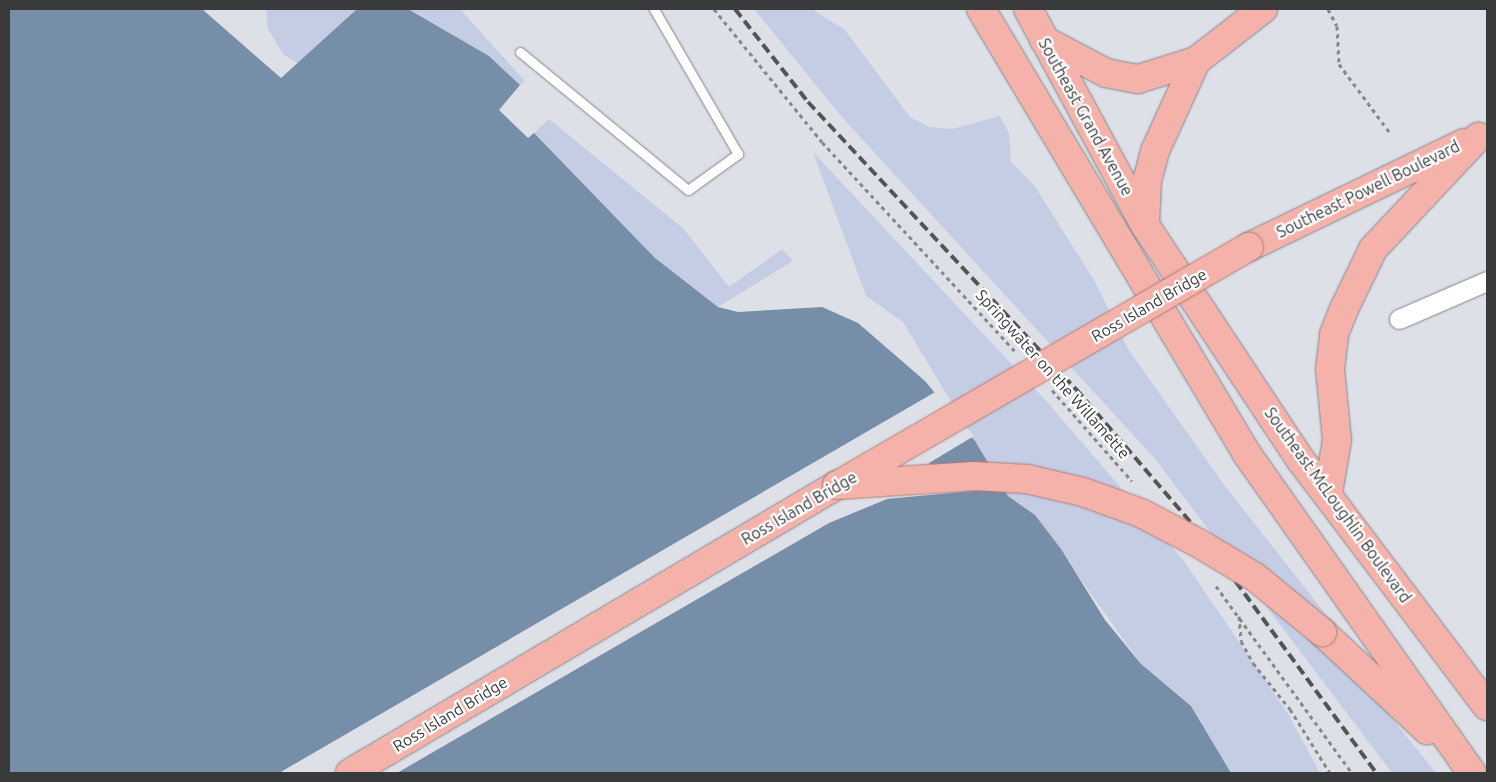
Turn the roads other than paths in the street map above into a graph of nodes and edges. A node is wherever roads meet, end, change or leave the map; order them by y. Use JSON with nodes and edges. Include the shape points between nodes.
{"nodes":[{"id":1,"x":654,"y":9,"type":"edge"},
{"id":2,"x":980,"y":9,"type":"edge"},
{"id":3,"x":1028,"y":9,"type":"edge"},
{"id":4,"x":1263,"y":9,"type":"edge"},
{"id":5,"x":1044,"y":40,"type":"junction"},
{"id":6,"x":520,"y":52,"type":"dead end"},
{"id":7,"x":1196,"y":61,"type":"junction"},
{"id":8,"x":1483,"y":135,"type":"edge"},
{"id":9,"x":1145,"y":225,"type":"junction"},
{"id":10,"x":1249,"y":247,"type":"joint"},
{"id":11,"x":1487,"y":281,"type":"edge"},
{"id":12,"x":1399,"y":319,"type":"dead end"},
{"id":13,"x":837,"y":486,"type":"junction"},
{"id":14,"x":1328,"y":493,"type":"junction"},
{"id":15,"x":1487,"y":706,"type":"edge"},
{"id":16,"x":1466,"y":766,"type":"edge"},
{"id":17,"x":350,"y":773,"type":"edge"}],
"edges":[{"from":1,"to":6,"type":"lane","via":[[738,154],[688,190]]},
{"from":2,"to":16,"type":"highway","via":[[1152,301],[1247,454]]},
{"from":3,"to":5,"type":"highway","name":"Southeast Grand Avenue"},
{"from":4,"to":7,"type":"highway"},
{"from":5,"to":7,"type":"highway","via":[[1122,78],[1154,76]]},
{"from":5,"to":9,"type":"highway","name":"Southeast Grand Avenue"},
{"from":7,"to":9,"type":"highway","via":[[1155,151],[1147,181]]},
{"from":8,"to":10,"type":"highway","name":"Southeast Powell Boulevard"},
{"from":8,"to":14,"type":"highway","via":[[1373,249],[1348,300],[1334,334],[1330,369],[1337,440]]},
{"from":9,"to":14,"type":"highway","name":"Southeast McLoughlin Boulevard","via":[[1300,459]]},
{"from":10,"to":13,"type":"highway","name":"Ross Island Bridge","bridge":true},
{"from":11,"to":12,"type":"street"},
{"from":13,"to":16,"type":"highway","bridge":true,"via":[[974,476],[1027,479],[1083,492],[1141,513],[1255,577],[1322,632]]},
{"from":13,"to":17,"type":"highway","name":"Ross Island Bridge"},
{"from":14,"to":15,"type":"highway","name":"Southeast McLoughlin Boulevard"}]}
